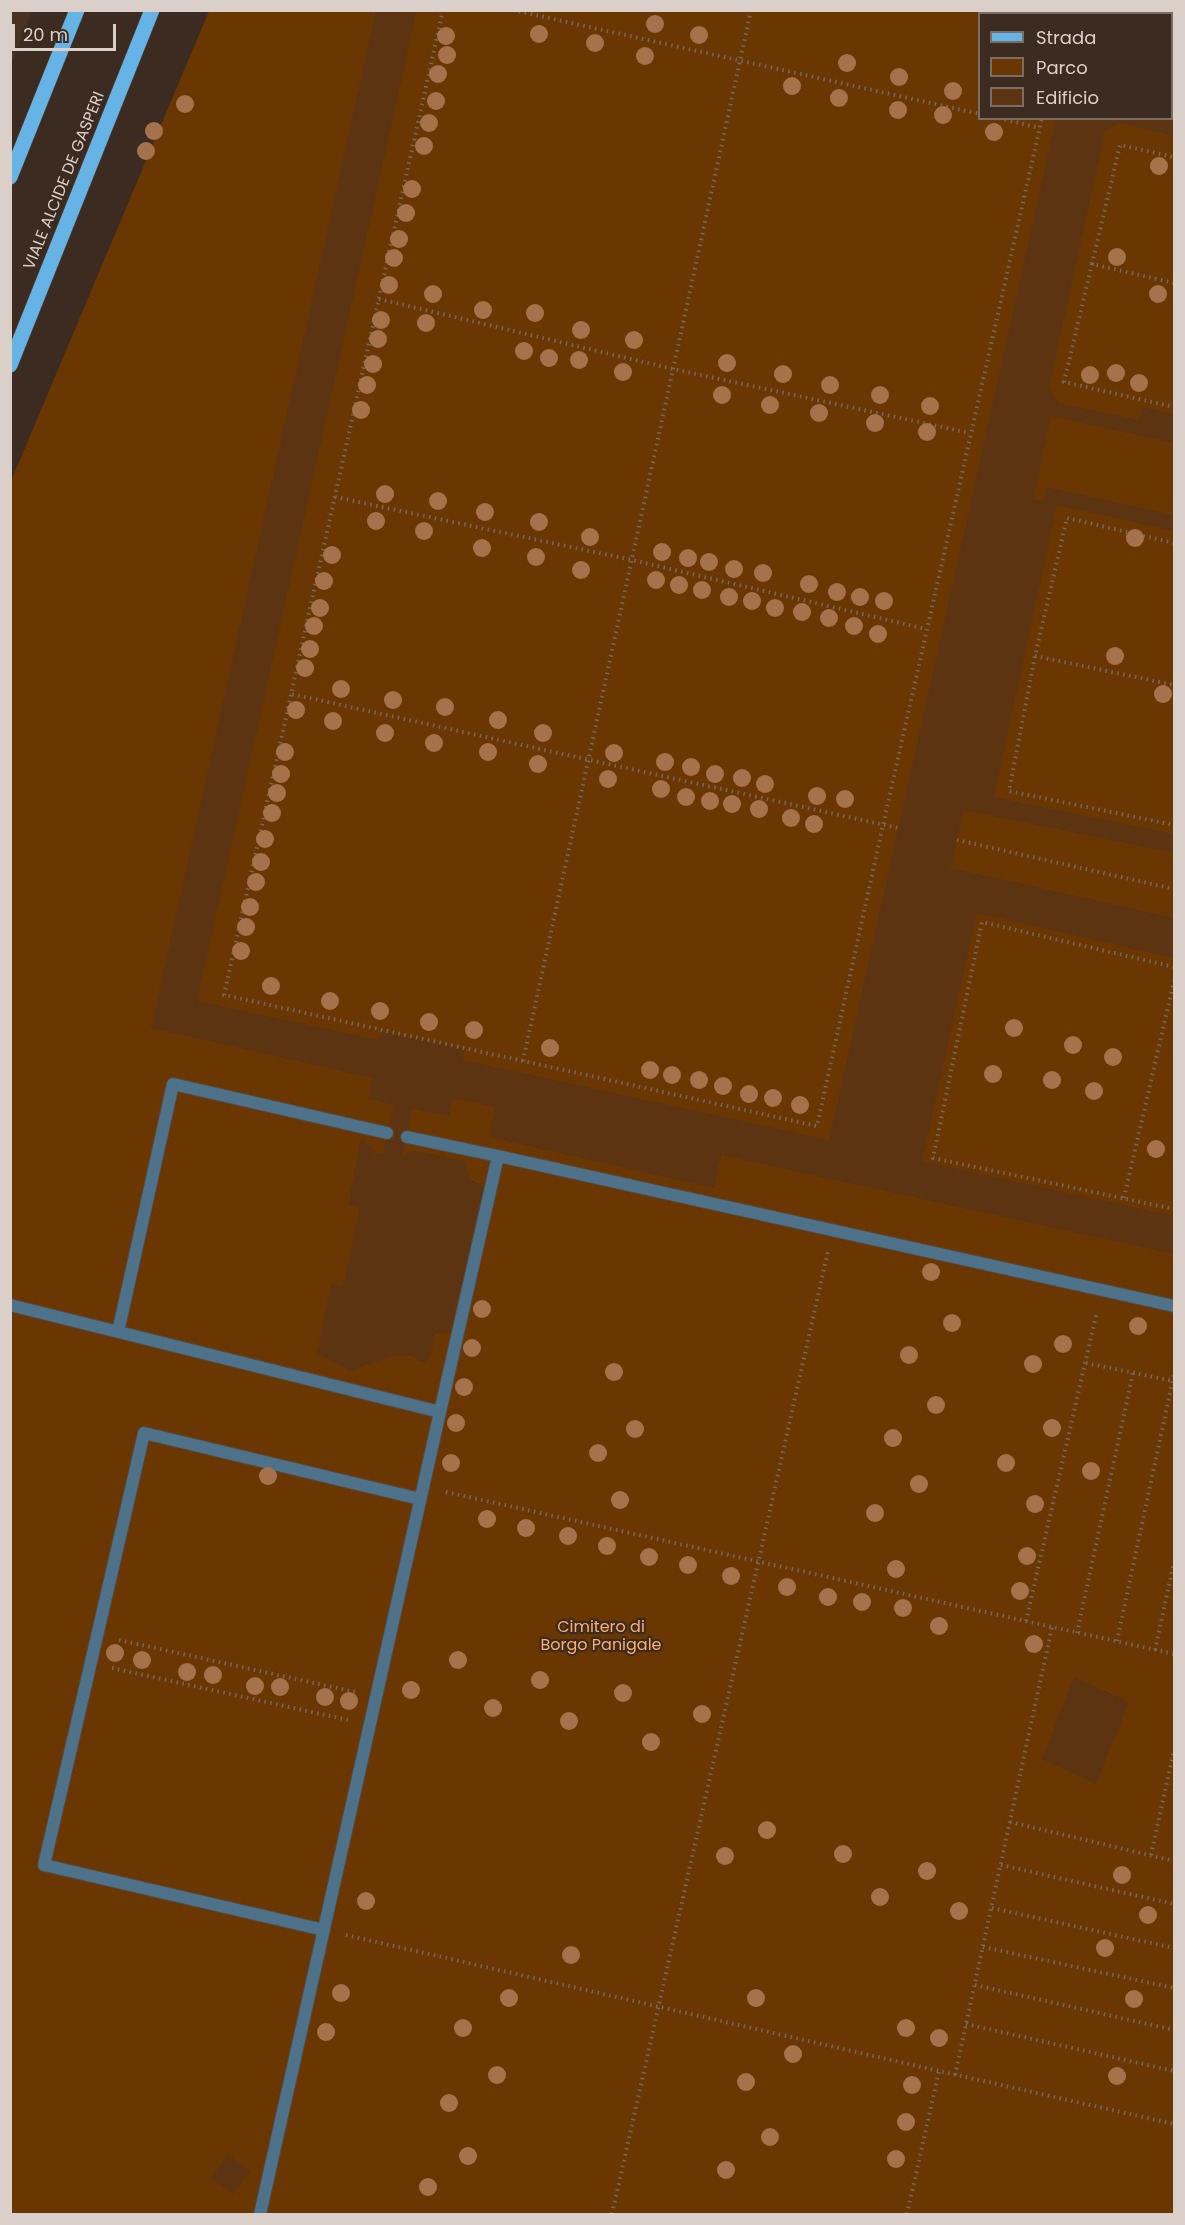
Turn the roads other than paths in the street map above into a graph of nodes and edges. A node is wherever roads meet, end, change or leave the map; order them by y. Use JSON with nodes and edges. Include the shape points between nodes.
{"nodes":[{"id":1,"x":77,"y":10,"type":"edge"},
{"id":2,"x":152,"y":10,"type":"edge"},
{"id":3,"x":10,"y":177,"type":"edge"},
{"id":4,"x":10,"y":365,"type":"edge"},
{"id":5,"x":387,"y":1133,"type":"dead end"},
{"id":6,"x":407,"y":1137,"type":"dead end"},
{"id":7,"x":498,"y":1156,"type":"junction"},
{"id":8,"x":10,"y":1305,"type":"edge"},
{"id":9,"x":1174,"y":1306,"type":"edge"},
{"id":10,"x":118,"y":1332,"type":"junction"},
{"id":11,"x":440,"y":1412,"type":"junction"},
{"id":12,"x":420,"y":1499,"type":"junction"},
{"id":13,"x":324,"y":1930,"type":"junction"},
{"id":14,"x":260,"y":2214,"type":"edge"}],
"edges":[{"from":1,"to":3,"type":"main road"},
{"from":2,"to":4,"type":"main road","name":"VIALE ALCIDE DE GASPERI"},
{"from":5,"to":10,"type":"lane","via":[[173,1084]]},
{"from":6,"to":7,"type":"lane"},
{"from":7,"to":9,"type":"lane"},
{"from":7,"to":11,"type":"lane"},
{"from":8,"to":10,"type":"lane"},
{"from":10,"to":11,"type":"lane"},
{"from":11,"to":12,"type":"lane"},
{"from":12,"to":13,"type":"lane"},
{"from":12,"to":13,"type":"lane","via":[[144,1433],[44,1865]]},
{"from":13,"to":14,"type":"lane"}]}
